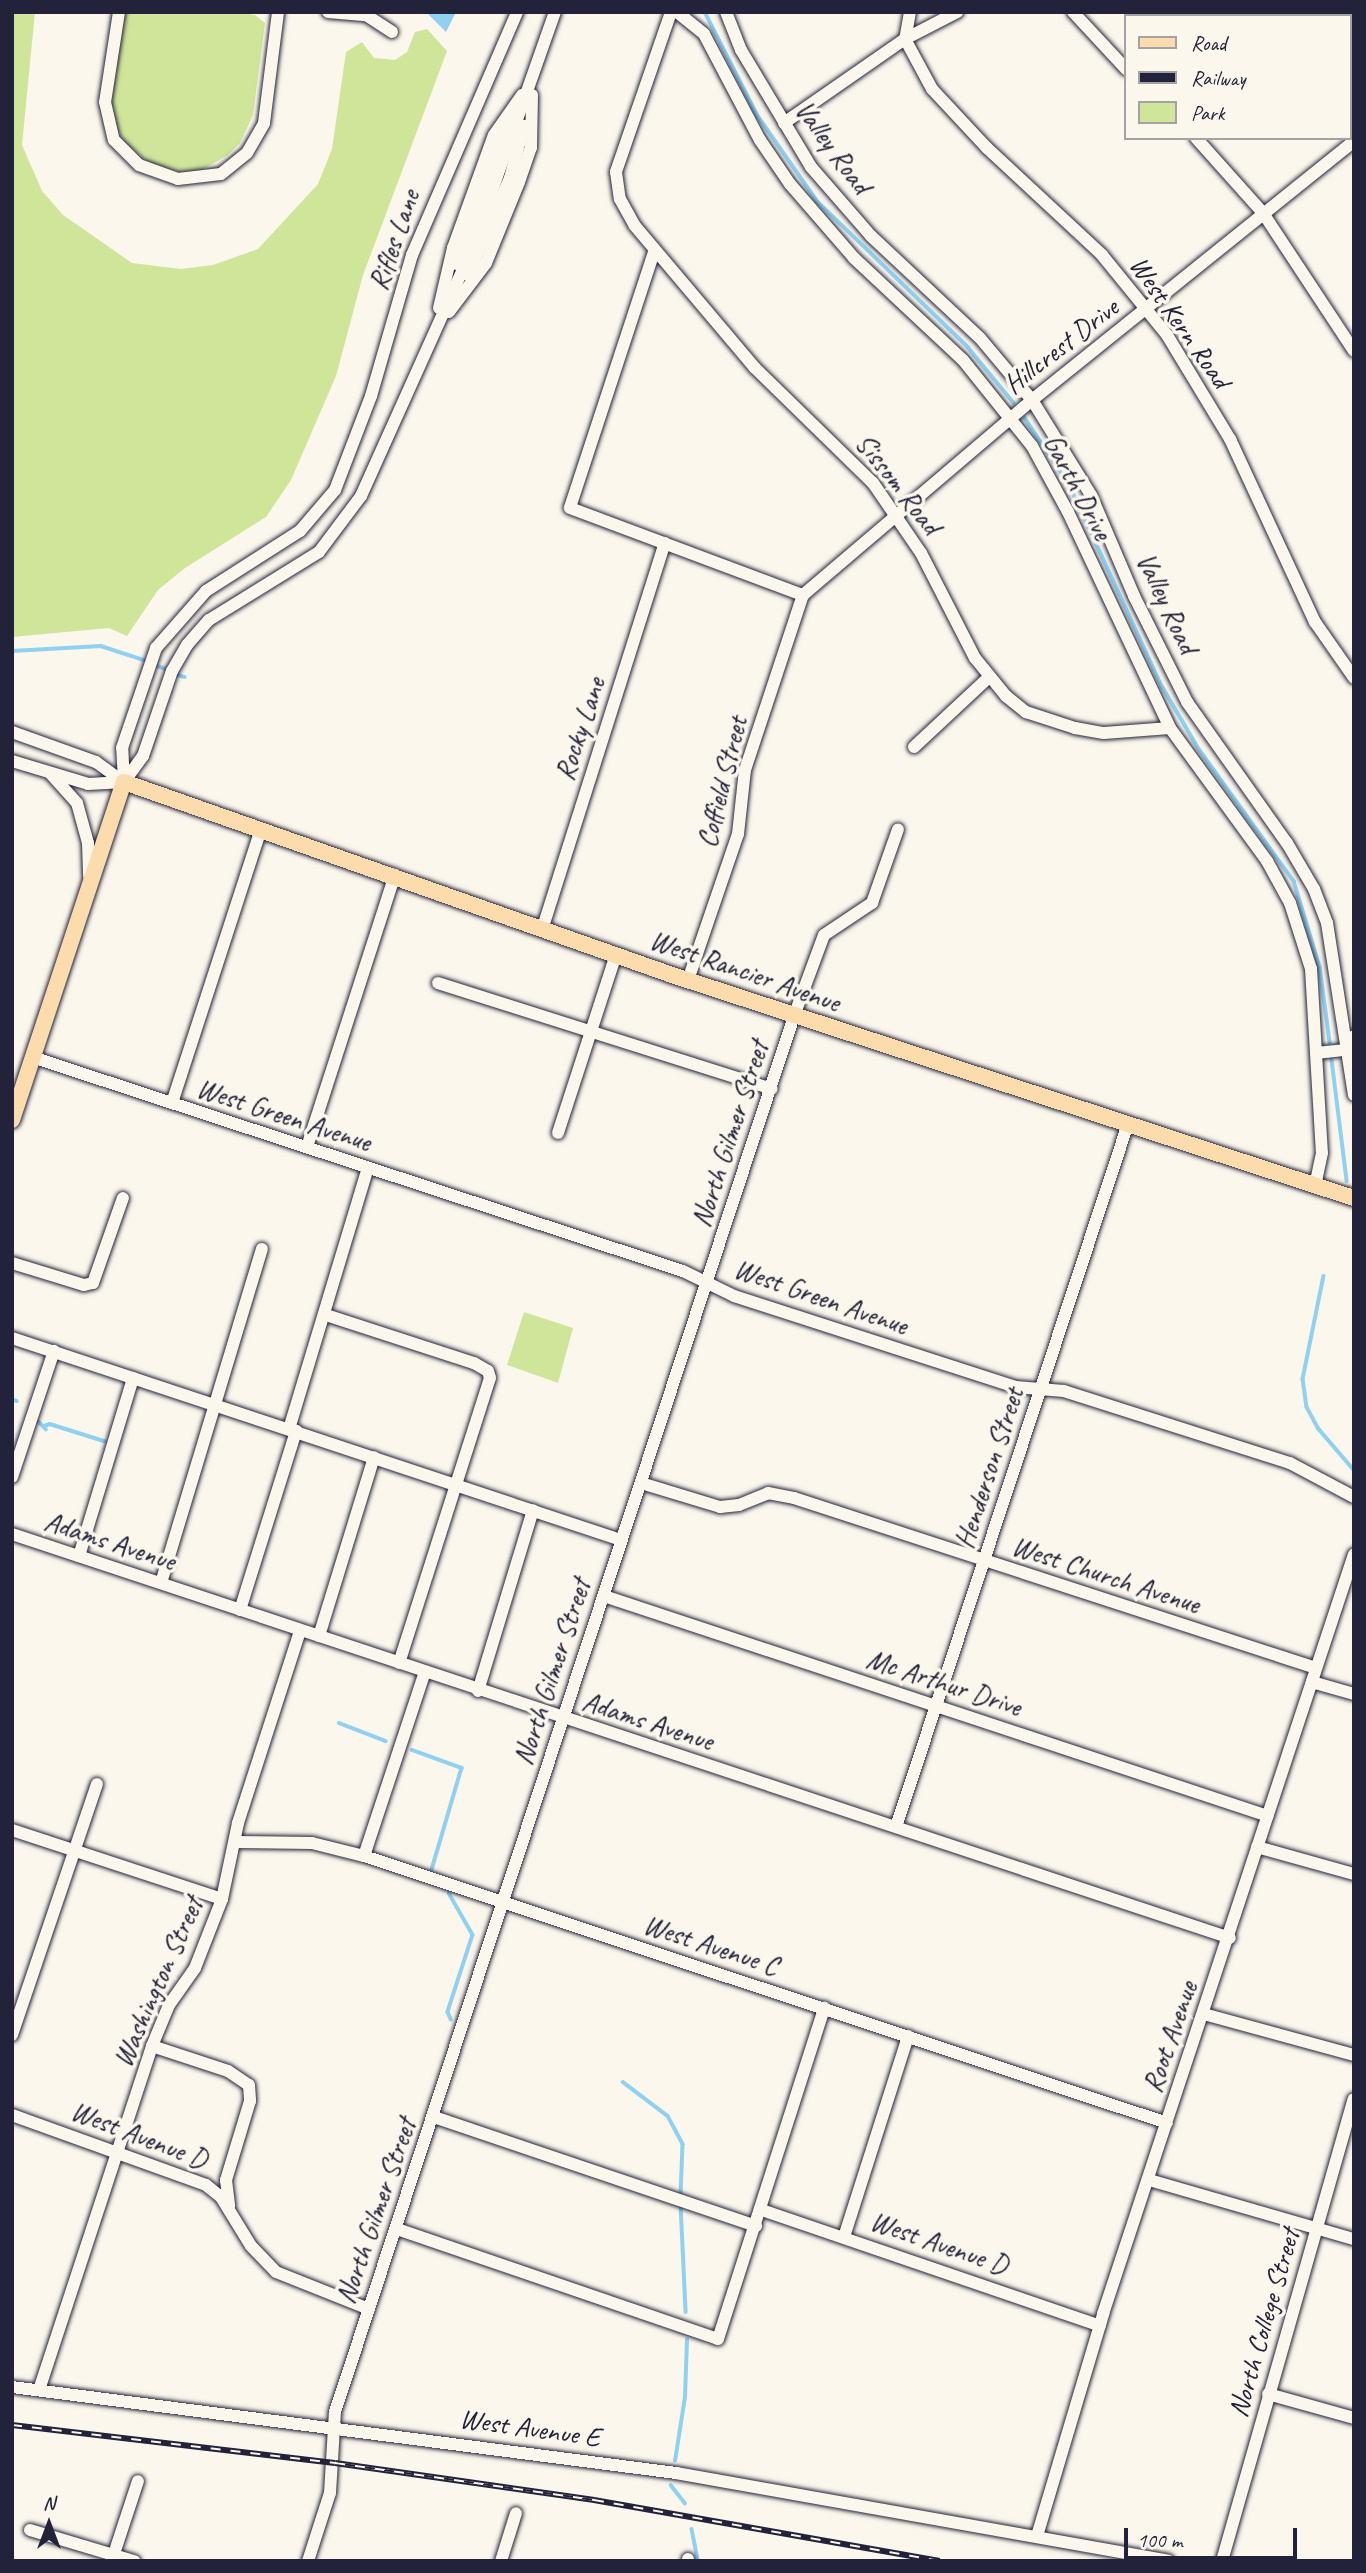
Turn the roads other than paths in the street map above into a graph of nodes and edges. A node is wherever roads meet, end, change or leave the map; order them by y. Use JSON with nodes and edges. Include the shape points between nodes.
{"nodes":[{"id":1,"x":119,"y":12,"type":"edge"},
{"id":2,"x":278,"y":12,"type":"edge"},
{"id":3,"x":328,"y":12,"type":"edge"},
{"id":4,"x":517,"y":12,"type":"edge"},
{"id":5,"x":555,"y":12,"type":"edge"},
{"id":6,"x":671,"y":12,"type":"edge"},
{"id":7,"x":677,"y":12,"type":"edge"},
{"id":8,"x":726,"y":12,"type":"edge"},
{"id":9,"x":910,"y":12,"type":"edge"},
{"id":10,"x":957,"y":12,"type":"edge"},
{"id":11,"x":1073,"y":12,"type":"edge"},
{"id":12,"x":392,"y":32,"type":"dead end"},
{"id":13,"x":905,"y":39,"type":"junction"},
{"id":14,"x":1124,"y":67,"type":"edge"},
{"id":15,"x":532,"y":81,"type":"junction"},
{"id":16,"x":784,"y":123,"type":"junction"},
{"id":17,"x":1198,"y":140,"type":"edge"},
{"id":18,"x":1354,"y":141,"type":"edge"},
{"id":19,"x":1264,"y":212,"type":"junction"},
{"id":20,"x":654,"y":252,"type":"junction"},
{"id":21,"x":1148,"y":309,"type":"junction"},
{"id":22,"x":433,"y":334,"type":"junction"},
{"id":23,"x":1354,"y":351,"type":"edge"},
{"id":24,"x":1032,"y":400,"type":"junction"},
{"id":25,"x":1010,"y":418,"type":"junction"},
{"id":26,"x":895,"y":515,"type":"junction"},
{"id":27,"x":665,"y":543,"type":"junction"},
{"id":28,"x":803,"y":595,"type":"junction"},
{"id":29,"x":988,"y":678,"type":"junction"},
{"id":30,"x":1354,"y":678,"type":"edge"},
{"id":31,"x":1170,"y":728,"type":"junction"},
{"id":32,"x":12,"y":732,"type":"edge"},
{"id":33,"x":914,"y":747,"type":"dead end"},
{"id":34,"x":12,"y":761,"type":"edge"},
{"id":35,"x":50,"y":773,"type":"junction"},
{"id":36,"x":124,"y":782,"type":"junction"},
{"id":37,"x":261,"y":829,"type":"junction"},
{"id":38,"x":898,"y":829,"type":"dead end"},
{"id":39,"x":395,"y":875,"type":"junction"},
{"id":40,"x":89,"y":876,"type":"junction"},
{"id":41,"x":542,"y":930,"type":"junction"},
{"id":42,"x":616,"y":955,"type":"junction"},
{"id":43,"x":688,"y":980,"type":"junction"},
{"id":44,"x":438,"y":983,"type":"dead end"},
{"id":45,"x":794,"y":1016,"type":"junction"},
{"id":46,"x":592,"y":1032,"type":"junction"},
{"id":47,"x":1354,"y":1036,"type":"edge"},
{"id":48,"x":1346,"y":1050,"type":"junction"},
{"id":49,"x":1316,"y":1053,"type":"junction"},
{"id":50,"x":32,"y":1057,"type":"junction"},
{"id":51,"x":772,"y":1089,"type":"junction"},
{"id":52,"x":1354,"y":1095,"type":"edge"},
{"id":53,"x":172,"y":1103,"type":"junction"},
{"id":54,"x":12,"y":1120,"type":"edge"},
{"id":55,"x":1128,"y":1124,"type":"junction"},
{"id":56,"x":558,"y":1133,"type":"dead end"},
{"id":57,"x":307,"y":1147,"type":"junction"},
{"id":58,"x":368,"y":1168,"type":"junction"},
{"id":59,"x":1315,"y":1185,"type":"junction"},
{"id":60,"x":123,"y":1198,"type":"dead end"},
{"id":61,"x":1354,"y":1198,"type":"edge"},
{"id":62,"x":262,"y":1249,"type":"dead end"},
{"id":63,"x":12,"y":1263,"type":"edge"},
{"id":64,"x":706,"y":1282,"type":"junction"},
{"id":65,"x":326,"y":1315,"type":"junction"},
{"id":66,"x":12,"y":1338,"type":"edge"},
{"id":67,"x":54,"y":1351,"type":"junction"},
{"id":68,"x":133,"y":1378,"type":"junction"},
{"id":69,"x":1040,"y":1391,"type":"junction"},
{"id":70,"x":215,"y":1405,"type":"junction"},
{"id":71,"x":292,"y":1430,"type":"junction"},
{"id":72,"x":374,"y":1457,"type":"junction"},
{"id":73,"x":12,"y":1477,"type":"edge"},
{"id":74,"x":641,"y":1483,"type":"junction"},
{"id":75,"x":457,"y":1485,"type":"junction"},
{"id":76,"x":1354,"y":1497,"type":"edge"},
{"id":77,"x":533,"y":1510,"type":"junction"},
{"id":78,"x":12,"y":1535,"type":"edge"},
{"id":79,"x":621,"y":1540,"type":"junction"},
{"id":80,"x":1354,"y":1554,"type":"edge"},
{"id":81,"x":79,"y":1556,"type":"junction"},
{"id":82,"x":984,"y":1561,"type":"junction"},
{"id":83,"x":161,"y":1583,"type":"junction"},
{"id":84,"x":604,"y":1596,"type":"junction"},
{"id":85,"x":240,"y":1610,"type":"junction"},
{"id":86,"x":300,"y":1631,"type":"junction"},
{"id":87,"x":319,"y":1636,"type":"junction"},
{"id":88,"x":399,"y":1663,"type":"junction"},
{"id":89,"x":1316,"y":1668,"type":"junction"},
{"id":90,"x":425,"y":1672,"type":"junction"},
{"id":91,"x":1312,"y":1682,"type":"junction"},
{"id":92,"x":478,"y":1691,"type":"junction"},
{"id":93,"x":1354,"y":1694,"type":"edge"},
{"id":94,"x":937,"y":1707,"type":"junction"},
{"id":95,"x":562,"y":1718,"type":"junction"},
{"id":96,"x":97,"y":1784,"type":"dead end"},
{"id":97,"x":1268,"y":1816,"type":"junction"},
{"id":98,"x":896,"y":1827,"type":"junction"},
{"id":99,"x":12,"y":1830,"type":"edge"},
{"id":100,"x":235,"y":1842,"type":"junction"},
{"id":101,"x":1257,"y":1847,"type":"junction"},
{"id":102,"x":73,"y":1850,"type":"junction"},
{"id":103,"x":364,"y":1856,"type":"junction"},
{"id":104,"x":1354,"y":1874,"type":"edge"},
{"id":105,"x":222,"y":1899,"type":"junction"},
{"id":106,"x":503,"y":1902,"type":"junction"},
{"id":107,"x":1230,"y":1938,"type":"junction"},
{"id":108,"x":824,"y":2008,"type":"junction"},
{"id":109,"x":1204,"y":2014,"type":"junction"},
{"id":110,"x":12,"y":2035,"type":"edge"},
{"id":111,"x":908,"y":2036,"type":"junction"},
{"id":112,"x":152,"y":2046,"type":"junction"},
{"id":113,"x":1354,"y":2055,"type":"edge"},
{"id":114,"x":1354,"y":2099,"type":"edge"},
{"id":115,"x":12,"y":2115,"type":"edge"},
{"id":116,"x":434,"y":2117,"type":"junction"},
{"id":117,"x":1167,"y":2123,"type":"junction"},
{"id":118,"x":118,"y":2151,"type":"junction"},
{"id":119,"x":1149,"y":2180,"type":"junction"},
{"id":120,"x":230,"y":2209,"type":"junction"},
{"id":121,"x":762,"y":2210,"type":"junction"},
{"id":122,"x":757,"y":2226,"type":"junction"},
{"id":123,"x":397,"y":2229,"type":"junction"},
{"id":124,"x":1317,"y":2229,"type":"junction"},
{"id":125,"x":844,"y":2237,"type":"junction"},
{"id":126,"x":1354,"y":2239,"type":"edge"},
{"id":127,"x":369,"y":2309,"type":"junction"},
{"id":128,"x":1100,"y":2326,"type":"junction"},
{"id":129,"x":12,"y":2387,"type":"edge"},
{"id":130,"x":39,"y":2390,"type":"junction"},
{"id":131,"x":1268,"y":2394,"type":"junction"},
{"id":132,"x":1354,"y":2418,"type":"edge"},
{"id":133,"x":335,"y":2426,"type":"junction"},
{"id":134,"x":138,"y":2481,"type":"dead end"},
{"id":135,"x":516,"y":2513,"type":"dead end"},
{"id":136,"x":30,"y":2530,"type":"dead end"},
{"id":137,"x":1038,"y":2536,"type":"junction"},
{"id":138,"x":113,"y":2558,"type":"edge"},
{"id":139,"x":134,"y":2561,"type":"edge"},
{"id":140,"x":308,"y":2561,"type":"edge"},
{"id":141,"x":501,"y":2561,"type":"edge"},
{"id":142,"x":1168,"y":2561,"type":"edge"},
{"id":143,"x":1222,"y":2561,"type":"edge"}],
"edges":[{"from":1,"to":2,"type":"street","via":[[105,102],[114,140],[138,165],[178,179],[221,174],[247,153],[264,123]]},
{"from":3,"to":12,"type":"street","via":[[366,15]]},
{"from":4,"to":36,"type":"street","name":"Rifles Lane","via":[[412,255],[371,396],[335,490],[300,531],[206,591],[156,648],[122,748]]},
{"from":5,"to":15,"type":"street"},
{"from":6,"to":20,"type":"street","name":"Sissom Road","via":[[616,172],[616,187],[626,212]]},
{"from":7,"to":25,"type":"street","name":"Garth Drive","via":[[704,34],[760,140],[790,184],[854,258],[963,360]]},
{"from":8,"to":16,"type":"street","name":"Valley Road","via":[[741,50]]},
{"from":9,"to":13,"type":"street"},
{"from":10,"to":13,"type":"street"},
{"from":11,"to":14,"type":"street"},
{"from":13,"to":16,"type":"street"},
{"from":13,"to":21,"type":"street","name":"West Kern Road","via":[[932,89],[987,148],[1102,255]]},
{"from":15,"to":22,"type":"street","via":[[469,256]]},
{"from":15,"to":22,"type":"street","via":[[531,148],[502,224],[486,263]]},
{"from":16,"to":24,"type":"street","name":"Valley Road","via":[[811,167],[871,236],[980,338]]},
{"from":17,"to":19,"type":"street"},
{"from":18,"to":19,"type":"street","name":"Hillcrest Drive"},
{"from":19,"to":21,"type":"street","name":"Hillcrest Drive"},
{"from":19,"to":23,"type":"street"},
{"from":20,"to":26,"type":"street","name":"Sissom Road","via":[[754,367],[848,454]]},
{"from":20,"to":27,"type":"street","via":[[570,508]]},
{"from":21,"to":24,"type":"street","name":"Hillcrest Drive"},
{"from":21,"to":30,"type":"street","name":"West Kern Road","via":[[1230,439],[1315,622]]},
{"from":22,"to":36,"type":"street","via":[[361,496],[319,552],[209,620],[187,645],[172,671],[143,756]]},
{"from":24,"to":25,"type":"street","name":"Hillcrest Drive"},
{"from":24,"to":48,"type":"street","name":"Valley Road","via":[[1091,495],[1187,702],[1287,843],[1314,889],[1326,923]]},
{"from":25,"to":26,"type":"street","name":"Hillcrest Drive"},
{"from":25,"to":31,"type":"street","name":"Garth Drive","via":[[1032,446],[1068,512]]},
{"from":26,"to":28,"type":"street","name":"Hillcrest Drive"},
{"from":26,"to":29,"type":"street","name":"Sissom Road","via":[[921,553]]},
{"from":27,"to":28,"type":"street"},
{"from":27,"to":41,"type":"street","name":"Rocky Lane"},
{"from":28,"to":43,"type":"street","name":"Coffield Street","via":[[745,770],[738,834]]},
{"from":29,"to":31,"type":"street","name":"Sissom Road","via":[[1026,712],[1046,721],[1104,733]]},
{"from":29,"to":33,"type":"street"},
{"from":31,"to":49,"type":"street","name":"Garth Drive","via":[[1267,860],[1290,903],[1311,969]]},
{"from":32,"to":36,"type":"street","via":[[96,762]]},
{"from":34,"to":35,"type":"street"},
{"from":35,"to":36,"type":"street","via":[[88,784]]},
{"from":35,"to":40,"type":"street","via":[[77,803],[88,843]]},
{"from":36,"to":37,"type":"main road","name":"West Rancier Avenue"},
{"from":36,"to":40,"type":"main road"},
{"from":37,"to":39,"type":"main road","name":"West Rancier Avenue"},
{"from":37,"to":53,"type":"street"},
{"from":38,"to":45,"type":"street","name":"North Gilmer Street","via":[[872,903],[824,935]]},
{"from":39,"to":41,"type":"main road","name":"West Rancier Avenue"},
{"from":39,"to":57,"type":"street"},
{"from":40,"to":50,"type":"main road"},
{"from":41,"to":42,"type":"main road","name":"West Rancier Avenue"},
{"from":42,"to":43,"type":"main road","name":"West Rancier Avenue"},
{"from":42,"to":46,"type":"street"},
{"from":43,"to":45,"type":"main road","name":"West Rancier Avenue"},
{"from":44,"to":46,"type":"street"},
{"from":45,"to":51,"type":"street","name":"North Gilmer Street"},
{"from":45,"to":55,"type":"main road","name":"West Rancier Avenue"},
{"from":46,"to":51,"type":"street"},
{"from":46,"to":56,"type":"street"},
{"from":47,"to":48,"type":"street"},
{"from":48,"to":49,"type":"street"},
{"from":48,"to":52,"type":"street"},
{"from":49,"to":59,"type":"street","name":"Garth Drive","via":[[1322,1153]]},
{"from":50,"to":53,"type":"street","name":"West Green Avenue"},
{"from":50,"to":54,"type":"main road"},
{"from":51,"to":64,"type":"street","name":"North Gilmer Street"},
{"from":53,"to":57,"type":"street","name":"West Green Avenue"},
{"from":55,"to":59,"type":"main road","name":"West Rancier Avenue"},
{"from":55,"to":69,"type":"street","name":"Henderson Street"},
{"from":57,"to":58,"type":"street","name":"West Green Avenue"},
{"from":58,"to":64,"type":"street","name":"West Green Avenue"},
{"from":58,"to":65,"type":"street"},
{"from":59,"to":61,"type":"main road","name":"West Rancier Avenue"},
{"from":60,"to":63,"type":"street","via":[[93,1283],[84,1285]]},
{"from":62,"to":70,"type":"street"},
{"from":64,"to":69,"type":"street","name":"West Green Avenue","via":[[734,1296]]},
{"from":64,"to":74,"type":"street","name":"North Gilmer Street"},
{"from":65,"to":71,"type":"street"},
{"from":65,"to":75,"type":"street","via":[[488,1371],[488,1392]]},
{"from":66,"to":67,"type":"street"},
{"from":67,"to":68,"type":"street"},
{"from":67,"to":73,"type":"street"},
{"from":68,"to":70,"type":"street"},
{"from":68,"to":81,"type":"street"},
{"from":69,"to":76,"type":"street","name":"West Green Avenue","via":[[1089,1398],[1290,1463]]},
{"from":69,"to":82,"type":"street","name":"Henderson Street"},
{"from":70,"to":71,"type":"street"},
{"from":70,"to":83,"type":"street"},
{"from":71,"to":72,"type":"street"},
{"from":71,"to":85,"type":"street"},
{"from":72,"to":75,"type":"street"},
{"from":72,"to":87,"type":"street"},
{"from":74,"to":79,"type":"street","name":"North Gilmer Street"},
{"from":74,"to":82,"type":"street","name":"West Church Avenue","via":[[720,1507],[778,1494]]},
{"from":75,"to":77,"type":"street"},
{"from":75,"to":88,"type":"street"},
{"from":77,"to":79,"type":"street"},
{"from":77,"to":92,"type":"street"},
{"from":78,"to":81,"type":"street","name":"Adams Avenue"},
{"from":79,"to":84,"type":"street","name":"North Gilmer Street"},
{"from":80,"to":89,"type":"street","name":"Root Avenue"},
{"from":81,"to":83,"type":"street","name":"Adams Avenue"},
{"from":82,"to":89,"type":"street","name":"West Church Avenue"},
{"from":82,"to":94,"type":"street","name":"Henderson Street"},
{"from":83,"to":85,"type":"street","name":"Adams Avenue"},
{"from":84,"to":94,"type":"street","name":"Mc Arthur Drive"},
{"from":84,"to":95,"type":"street","name":"North Gilmer Street"},
{"from":85,"to":86,"type":"street","name":"Adams Avenue"},
{"from":86,"to":87,"type":"street","name":"Adams Avenue"},
{"from":86,"to":100,"type":"street","name":"Washington Street"},
{"from":87,"to":88,"type":"street","name":"Adams Avenue"},
{"from":88,"to":90,"type":"street","name":"Adams Avenue"},
{"from":89,"to":91,"type":"street","name":"Root Avenue"},
{"from":90,"to":92,"type":"street","name":"Adams Avenue"},
{"from":90,"to":103,"type":"street"},
{"from":91,"to":93,"type":"street"},
{"from":91,"to":97,"type":"street","name":"Root Avenue"},
{"from":92,"to":95,"type":"street","name":"Adams Avenue"},
{"from":94,"to":97,"type":"street","name":"Mc Arthur Drive"},
{"from":94,"to":98,"type":"street","name":"Henderson Street"},
{"from":95,"to":98,"type":"street","name":"Adams Avenue"},
{"from":95,"to":106,"type":"street","name":"North Gilmer Street"},
{"from":96,"to":102,"type":"street"},
{"from":97,"to":101,"type":"street","name":"Root Avenue"},
{"from":98,"to":107,"type":"street","name":"Adams Avenue"},
{"from":99,"to":102,"type":"street"},
{"from":100,"to":103,"type":"street","name":"West Avenue C","via":[[313,1843]]},
{"from":100,"to":105,"type":"street","name":"Washington Street"},
{"from":101,"to":104,"type":"street"},
{"from":101,"to":107,"type":"street","name":"Root Avenue"},
{"from":102,"to":105,"type":"street"},
{"from":102,"to":110,"type":"street"},
{"from":103,"to":106,"type":"street","name":"West Avenue C"},
{"from":105,"to":112,"type":"street","name":"Washington Street","via":[[195,1968],[169,2005]]},
{"from":106,"to":108,"type":"street","name":"West Avenue C"},
{"from":106,"to":116,"type":"street","name":"North Gilmer Street"},
{"from":107,"to":109,"type":"street","name":"Root Avenue"},
{"from":108,"to":111,"type":"street","name":"West Avenue C"},
{"from":108,"to":121,"type":"street"},
{"from":109,"to":113,"type":"street"},
{"from":109,"to":117,"type":"street","name":"Root Avenue"},
{"from":111,"to":117,"type":"street","name":"West Avenue C"},
{"from":111,"to":125,"type":"street"},
{"from":112,"to":118,"type":"street","name":"Washington Street"},
{"from":112,"to":120,"type":"street","via":[[228,2071],[248,2085],[250,2101],[226,2180]]},
{"from":114,"to":124,"type":"street","name":"North College Street"},
{"from":115,"to":118,"type":"street","name":"West Avenue D"},
{"from":116,"to":122,"type":"street"},
{"from":116,"to":123,"type":"street","name":"North Gilmer Street"},
{"from":117,"to":119,"type":"street","name":"Root Avenue"},
{"from":118,"to":120,"type":"street","name":"West Avenue D","via":[[206,2185]]},
{"from":118,"to":130,"type":"street","name":"Washington Street"},
{"from":119,"to":124,"type":"street"},
{"from":119,"to":128,"type":"street","name":"Root Avenue"},
{"from":120,"to":127,"type":"street","name":"West Avenue D","via":[[251,2246],[276,2272]]},
{"from":121,"to":122,"type":"street"},
{"from":121,"to":125,"type":"street","name":"West Avenue D"},
{"from":122,"to":123,"type":"street","via":[[718,2339]]},
{"from":123,"to":127,"type":"street","name":"North Gilmer Street"},
{"from":124,"to":126,"type":"street"},
{"from":124,"to":131,"type":"street","name":"North College Street"},
{"from":125,"to":128,"type":"street","name":"West Avenue D"},
{"from":127,"to":133,"type":"street","name":"North Gilmer Street","via":[[335,2413]]},
{"from":128,"to":137,"type":"street","name":"Root Avenue"},
{"from":129,"to":130,"type":"street","name":"West Avenue E"},
{"from":130,"to":133,"type":"street","name":"West Avenue E"},
{"from":131,"to":132,"type":"street"},
{"from":131,"to":143,"type":"street","name":"North College Street"},
{"from":133,"to":137,"type":"street","name":"West Avenue E","via":[[682,2474]]},
{"from":133,"to":140,"type":"street","name":"North Gilmer Street","via":[[330,2493]]},
{"from":134,"to":138,"type":"street"},
{"from":135,"to":141,"type":"street"},
{"from":136,"to":138,"type":"street"},
{"from":137,"to":142,"type":"street","name":"West Avenue E"},
{"from":138,"to":139,"type":"street"}]}
